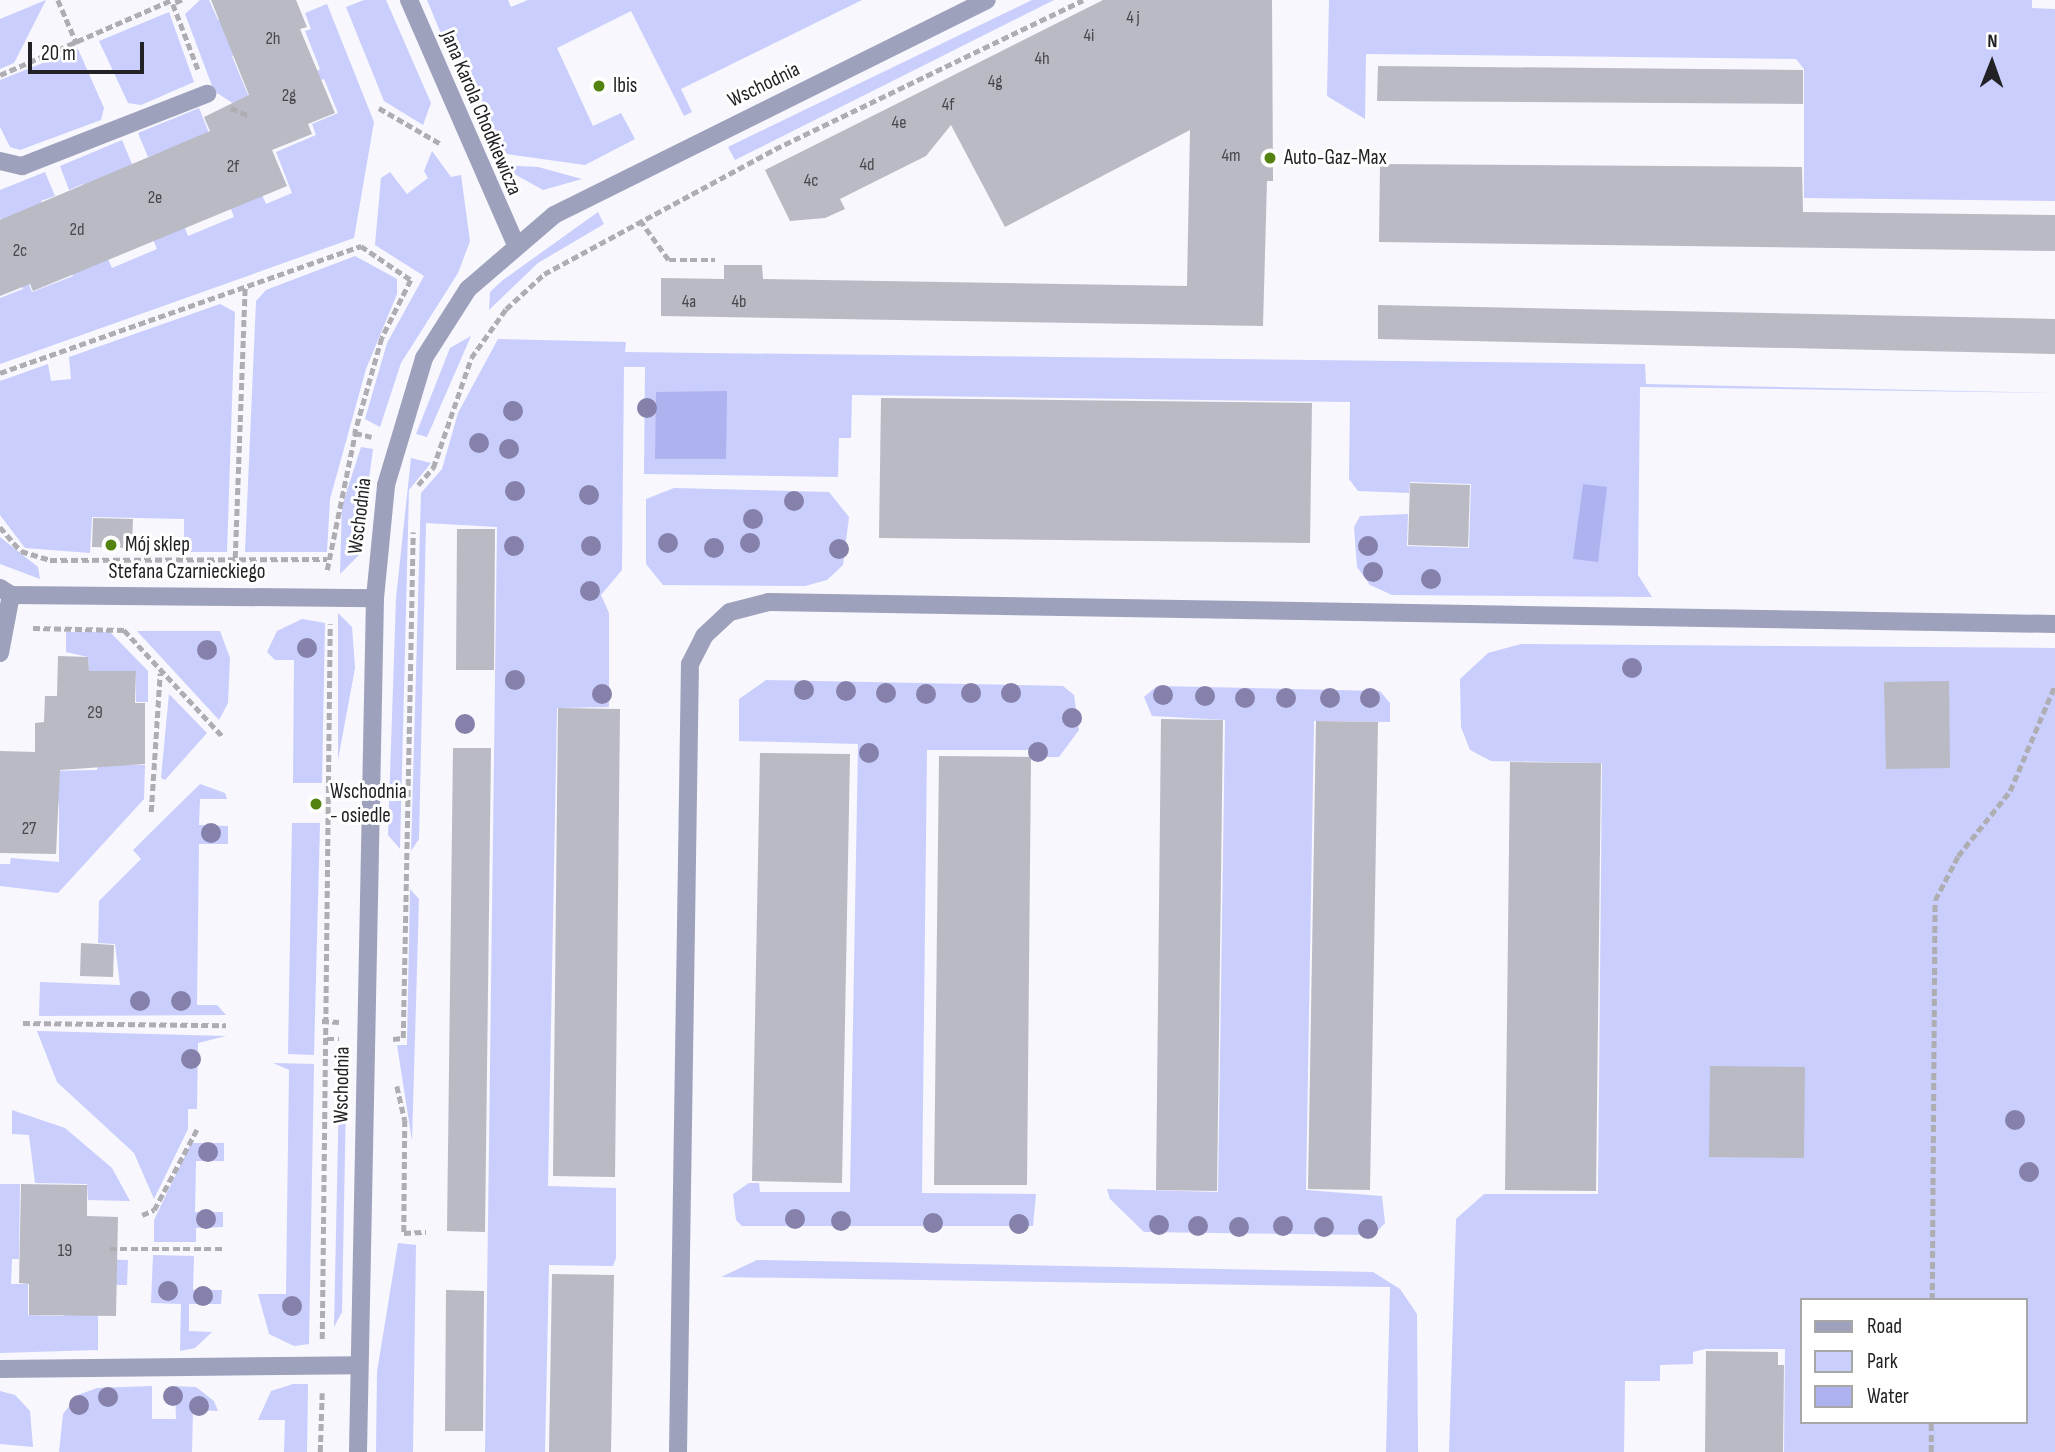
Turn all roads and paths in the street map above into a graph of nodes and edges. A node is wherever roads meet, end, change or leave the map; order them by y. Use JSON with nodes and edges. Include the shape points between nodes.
{"nodes":[{"id":1,"x":58,"y":0,"type":"edge"},
{"id":2,"x":172,"y":0,"type":"edge"},
{"id":3,"x":408,"y":0,"type":"edge"},
{"id":4,"x":986,"y":0,"type":"edge"},
{"id":5,"x":1083,"y":0,"type":"edge"},
{"id":6,"x":77,"y":44,"type":"junction"},
{"id":7,"x":0,"y":75,"type":"edge"},
{"id":8,"x":208,"y":94,"type":"dead end"},
{"id":9,"x":379,"y":108,"type":"dead end"},
{"id":10,"x":449,"y":146,"type":"dead end"},
{"id":11,"x":0,"y":161,"type":"edge"},
{"id":12,"x":640,"y":220,"type":"junction"},
{"id":13,"x":515,"y":243,"type":"junction"},
{"id":14,"x":715,"y":260,"type":"dead end"},
{"id":15,"x":245,"y":287,"type":"junction"},
{"id":16,"x":0,"y":373,"type":"edge"},
{"id":17,"x":355,"y":433,"type":"junction"},
{"id":18,"x":377,"y":438,"type":"dead end"},
{"id":19,"x":415,"y":492,"type":"dead end"},
{"id":20,"x":414,"y":526,"type":"dead end"},
{"id":21,"x":0,"y":527,"type":"edge"},
{"id":22,"x":235,"y":558,"type":"junction"},
{"id":23,"x":327,"y":559,"type":"junction"},
{"id":24,"x":327,"y":579,"type":"dead end"},
{"id":25,"x":5,"y":592,"type":"edge"},
{"id":26,"x":375,"y":598,"type":"junction"},
{"id":27,"x":328,"y":616,"type":"dead end"},
{"id":28,"x":2055,"y":624,"type":"edge"},
{"id":29,"x":6,"y":628,"type":"junction"},
{"id":30,"x":0,"y":653,"type":"edge"},
{"id":31,"x":160,"y":672,"type":"junction"},
{"id":32,"x":2055,"y":685,"type":"edge"},
{"id":33,"x":223,"y":737,"type":"dead end"},
{"id":34,"x":151,"y":812,"type":"dead end"},
{"id":35,"x":23,"y":1023,"type":"dead end"},
{"id":36,"x":226,"y":1025,"type":"dead end"},
{"id":37,"x":391,"y":1031,"type":"dead end"},
{"id":38,"x":366,"y":1038,"type":"junction"},
{"id":39,"x":327,"y":1039,"type":"junction"},
{"id":40,"x":391,"y":1039,"type":"junction"},
{"id":41,"x":391,"y":1049,"type":"dead end"},
{"id":42,"x":394,"y":1072,"type":"dead end"},
{"id":43,"x":197,"y":1129,"type":"dead end"},
{"id":44,"x":142,"y":1215,"type":"dead end"},
{"id":45,"x":426,"y":1232,"type":"dead end"},
{"id":46,"x":110,"y":1249,"type":"dead end"},
{"id":47,"x":223,"y":1249,"type":"dead end"},
{"id":48,"x":1932,"y":1298,"type":"edge"},
{"id":49,"x":322,"y":1337,"type":"dead end"},
{"id":50,"x":359,"y":1364,"type":"junction"},
{"id":51,"x":0,"y":1369,"type":"edge"},
{"id":52,"x":322,"y":1389,"type":"dead end"},
{"id":53,"x":1931,"y":1424,"type":"edge"},
{"id":54,"x":320,"y":1452,"type":"edge"},
{"id":55,"x":358,"y":1452,"type":"edge"},
{"id":56,"x":678,"y":1452,"type":"edge"},
{"id":57,"x":1931,"y":1452,"type":"edge"}],
"edges":[{"from":1,"to":6,"type":"path"},
{"from":2,"to":6,"type":"path"},
{"from":3,"to":13,"type":"street","name":"Jana Karola Chodkiewicza"},
{"from":4,"to":13,"type":"street","name":"Wschodnia","via":[[578,201]]},
{"from":5,"to":12,"type":"path"},
{"from":6,"to":7,"type":"path"},
{"from":8,"to":11,"type":"street","via":[[22,166]]},
{"from":9,"to":10,"type":"path"},
{"from":12,"to":14,"type":"path","via":[[669,260]]},
{"from":12,"to":19,"type":"path","via":[[572,255],[506,309],[471,358],[437,451]]},
{"from":13,"to":26,"type":"street","name":"Wschodnia","via":[[453,308],[412,385],[386,485]]},
{"from":15,"to":16,"type":"path"},
{"from":15,"to":17,"type":"path","via":[[361,246],[411,280],[382,338]]},
{"from":15,"to":22,"type":"path"},
{"from":17,"to":18,"type":"path"},
{"from":17,"to":23,"type":"path","via":[[335,506],[334,552]]},
{"from":20,"to":40,"type":"path","via":[[402,1038]]},
{"from":21,"to":22,"type":"path","via":[[21,551],[50,560]]},
{"from":22,"to":23,"type":"path"},
{"from":23,"to":24,"type":"path"},
{"from":25,"to":26,"type":"street","name":"Stefana Czarnieckiego"},
{"from":25,"to":29,"type":"street"},
{"from":26,"to":38,"type":"street","name":"Wschodnia"},
{"from":27,"to":39,"type":"path","via":[[322,1021]]},
{"from":28,"to":56,"type":"street","via":[[769,602],[730,612],[704,636],[690,664]]},
{"from":29,"to":30,"type":"street"},
{"from":29,"to":31,"type":"path","via":[[124,629]]},
{"from":31,"to":33,"type":"path"},
{"from":31,"to":34,"type":"path"},
{"from":32,"to":48,"type":"path","via":[[2010,791],[1958,856],[1935,900]]},
{"from":35,"to":36,"type":"path"},
{"from":37,"to":40,"type":"path"},
{"from":38,"to":39,"type":"path"},
{"from":38,"to":40,"type":"path"},
{"from":38,"to":50,"type":"street","name":"Wschodnia"},
{"from":39,"to":49,"type":"path"},
{"from":40,"to":41,"type":"path"},
{"from":42,"to":45,"type":"path","via":[[404,1120],[404,1233]]},
{"from":43,"to":44,"type":"path","via":[[154,1210]]},
{"from":46,"to":47,"type":"path"},
{"from":50,"to":51,"type":"street"},
{"from":50,"to":55,"type":"street","name":"Wschodnia"},
{"from":52,"to":54,"type":"path"},
{"from":53,"to":57,"type":"path"}]}
